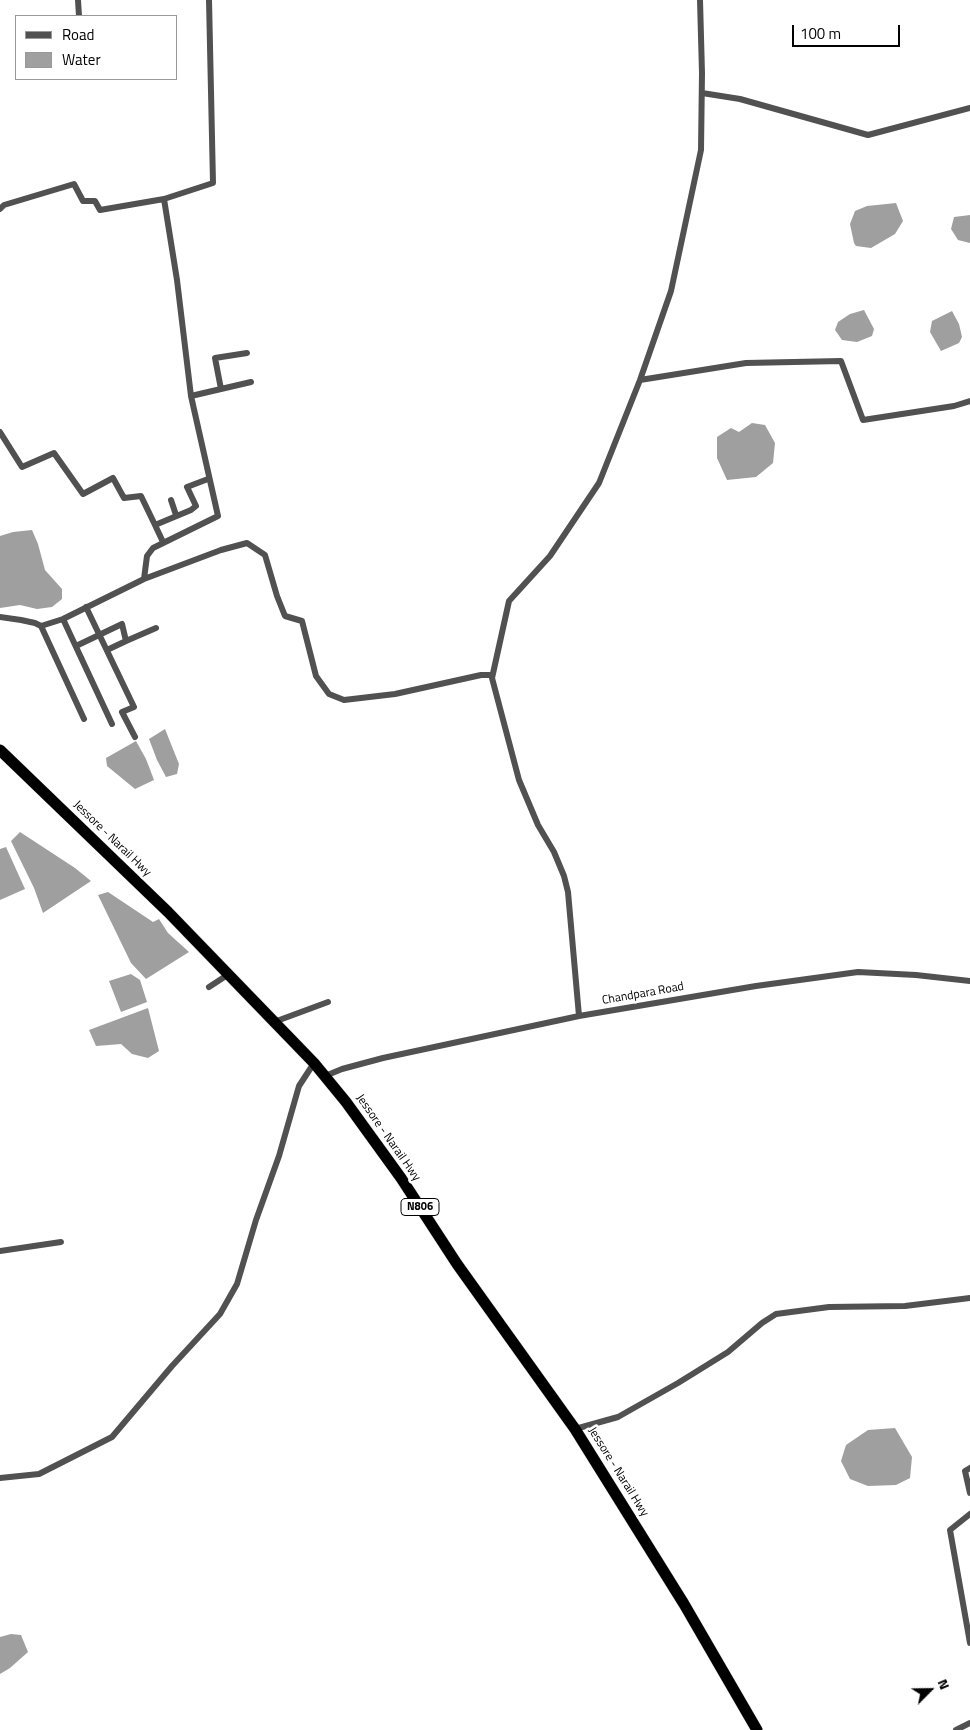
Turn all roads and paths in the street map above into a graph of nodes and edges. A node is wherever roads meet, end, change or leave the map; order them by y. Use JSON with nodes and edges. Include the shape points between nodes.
{"nodes":[{"id":1,"x":78,"y":0,"type":"edge"},
{"id":2,"x":209,"y":0,"type":"edge"},
{"id":3,"x":700,"y":0,"type":"edge"},
{"id":4,"x":79,"y":15,"type":"edge"},
{"id":5,"x":702,"y":93,"type":"junction"},
{"id":6,"x":970,"y":108,"type":"edge"},
{"id":7,"x":164,"y":199,"type":"junction"},
{"id":8,"x":0,"y":209,"type":"edge"},
{"id":9,"x":247,"y":353,"type":"dead end"},
{"id":10,"x":640,"y":380,"type":"junction"},
{"id":11,"x":251,"y":382,"type":"dead end"},
{"id":12,"x":221,"y":389,"type":"junction"},
{"id":13,"x":191,"y":396,"type":"junction"},
{"id":14,"x":970,"y":401,"type":"edge"},
{"id":15,"x":0,"y":432,"type":"edge"},
{"id":16,"x":208,"y":479,"type":"dead end"},
{"id":17,"x":171,"y":500,"type":"dead end"},
{"id":18,"x":176,"y":515,"type":"junction"},
{"id":19,"x":155,"y":525,"type":"junction"},
{"id":20,"x":163,"y":542,"type":"dead end"},
{"id":21,"x":144,"y":579,"type":"junction"},
{"id":22,"x":86,"y":607,"type":"junction"},
{"id":23,"x":0,"y":617,"type":"edge"},
{"id":24,"x":63,"y":618,"type":"junction"},
{"id":25,"x":41,"y":626,"type":"junction"},
{"id":26,"x":156,"y":628,"type":"dead end"},
{"id":27,"x":99,"y":635,"type":"junction"},
{"id":28,"x":126,"y":641,"type":"junction"},
{"id":29,"x":76,"y":646,"type":"junction"},
{"id":30,"x":107,"y":650,"type":"junction"},
{"id":31,"x":492,"y":674,"type":"junction"},
{"id":32,"x":84,"y":719,"type":"dead end"},
{"id":33,"x":112,"y":724,"type":"dead end"},
{"id":34,"x":134,"y":737,"type":"dead end"},
{"id":35,"x":0,"y":750,"type":"edge"},
{"id":36,"x":229,"y":974,"type":"junction"},
{"id":37,"x":970,"y":981,"type":"edge"},
{"id":38,"x":209,"y":987,"type":"dead end"},
{"id":39,"x":328,"y":1002,"type":"dead end"},
{"id":40,"x":579,"y":1016,"type":"junction"},
{"id":41,"x":274,"y":1022,"type":"junction"},
{"id":42,"x":314,"y":1063,"type":"junction"},
{"id":43,"x":325,"y":1076,"type":"junction"},
{"id":44,"x":61,"y":1242,"type":"dead end"},
{"id":45,"x":0,"y":1251,"type":"edge"},
{"id":46,"x":970,"y":1298,"type":"edge"},
{"id":47,"x":575,"y":1429,"type":"junction"},
{"id":48,"x":970,"y":1468,"type":"edge"},
{"id":49,"x":0,"y":1478,"type":"edge"},
{"id":50,"x":970,"y":1493,"type":"edge"},
{"id":51,"x":970,"y":1514,"type":"edge"},
{"id":52,"x":970,"y":1642,"type":"edge"},
{"id":53,"x":970,"y":1724,"type":"edge"},
{"id":54,"x":757,"y":1730,"type":"edge"},
{"id":55,"x":956,"y":1730,"type":"edge"}],
"edges":[{"from":1,"to":4,"type":"street"},
{"from":2,"to":7,"type":"street","via":[[213,183]]},
{"from":3,"to":5,"type":"street"},
{"from":5,"to":6,"type":"street","via":[[740,99],[868,135]]},
{"from":5,"to":10,"type":"street","via":[[701,150],[671,291]]},
{"from":7,"to":8,"type":"street","via":[[100,210],[94,201],[83,201],[74,184],[4,205]]},
{"from":7,"to":13,"type":"street"},
{"from":9,"to":12,"type":"street","via":[[215,358]]},
{"from":10,"to":14,"type":"street","via":[[746,363],[840,361],[863,420]]},
{"from":10,"to":31,"type":"street","via":[[599,483],[550,556],[509,601]]},
{"from":11,"to":12,"type":"street"},
{"from":12,"to":13,"type":"street"},
{"from":13,"to":21,"type":"street","via":[[218,516],[154,548],[147,556]]},
{"from":15,"to":19,"type":"street","via":[[22,467],[54,453],[82,494],[113,478],[124,498],[141,496]]},
{"from":16,"to":18,"type":"street","via":[[187,487],[196,506]]},
{"from":17,"to":18,"type":"street"},
{"from":18,"to":19,"type":"street"},
{"from":19,"to":20,"type":"street"},
{"from":21,"to":22,"type":"street"},
{"from":21,"to":31,"type":"street","via":[[248,543],[265,555],[285,616],[302,621],[316,676],[329,694],[344,700],[395,694]]},
{"from":22,"to":24,"type":"street"},
{"from":22,"to":27,"type":"street"},
{"from":23,"to":25,"type":"street"},
{"from":24,"to":25,"type":"street"},
{"from":24,"to":29,"type":"street"},
{"from":25,"to":32,"type":"street"},
{"from":26,"to":28,"type":"street"},
{"from":27,"to":28,"type":"street","via":[[122,624]]},
{"from":27,"to":29,"type":"street"},
{"from":27,"to":30,"type":"street"},
{"from":28,"to":30,"type":"street"},
{"from":29,"to":33,"type":"street"},
{"from":30,"to":34,"type":"street","via":[[134,707],[122,712]]},
{"from":31,"to":40,"type":"street","via":[[519,780],[564,876]]},
{"from":35,"to":36,"type":"highway","name":"Jessore - Narail Hwy","number":"N806"},
{"from":36,"to":38,"type":"street"},
{"from":36,"to":41,"type":"highway","name":"Jessore - Narail Hwy","number":"N806"},
{"from":37,"to":40,"type":"street","name":"Chandpara Road","via":[[858,972]]},
{"from":39,"to":41,"type":"street"},
{"from":40,"to":43,"type":"street","name":"Chandpara Road","via":[[383,1058]]},
{"from":41,"to":42,"type":"highway","name":"Jessore - Narail Hwy","number":"N806"},
{"from":42,"to":43,"type":"highway","name":"Jessore - Narail Hwy","number":"N806"},
{"from":42,"to":49,"type":"street","via":[[300,1086],[237,1284],[220,1314],[112,1437],[39,1474]]},
{"from":43,"to":47,"type":"highway","name":"Jessore - Narail Hwy","number":"N806","via":[[371,1136],[457,1264]]},
{"from":44,"to":45,"type":"street"},
{"from":46,"to":47,"type":"street","via":[[905,1306],[829,1307],[776,1314],[728,1352],[678,1383],[618,1417]]},
{"from":47,"to":54,"type":"highway","name":"Jessore - Narail Hwy","number":"N806","via":[[684,1604]]},
{"from":48,"to":50,"type":"street","via":[[965,1471]]},
{"from":51,"to":52,"type":"street","via":[[950,1530]]},
{"from":53,"to":55,"type":"street"}]}
